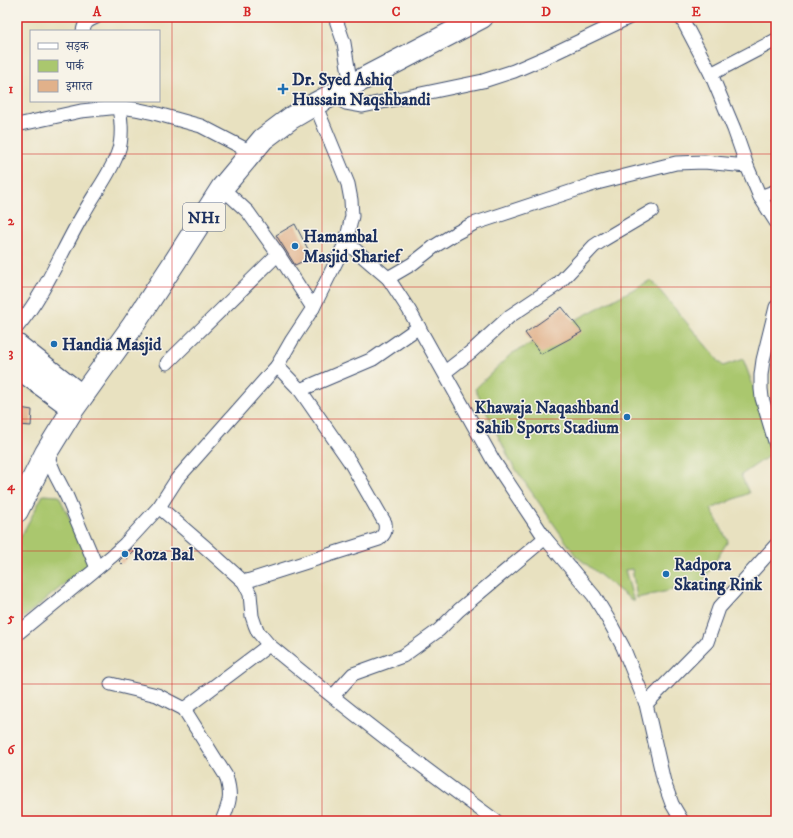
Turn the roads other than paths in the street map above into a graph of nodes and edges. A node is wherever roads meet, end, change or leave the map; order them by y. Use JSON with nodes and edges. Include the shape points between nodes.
{"nodes":[{"id":1,"x":96,"y":17,"type":"edge"},
{"id":2,"x":335,"y":17,"type":"edge"},
{"id":3,"x":482,"y":17,"type":"edge"},
{"id":4,"x":630,"y":17,"type":"edge"},
{"id":5,"x":681,"y":17,"type":"edge"},
{"id":6,"x":83,"y":30,"type":"edge"},
{"id":7,"x":776,"y":40,"type":"edge"},
{"id":8,"x":711,"y":74,"type":"junction"},
{"id":9,"x":333,"y":95,"type":"junction"},
{"id":10,"x":118,"y":104,"type":"edge"},
{"id":11,"x":17,"y":125,"type":"edge"},
{"id":12,"x":251,"y":152,"type":"junction"},
{"id":13,"x":747,"y":166,"type":"junction"},
{"id":14,"x":222,"y":188,"type":"junction"},
{"id":15,"x":776,"y":191,"type":"edge"},
{"id":16,"x":760,"y":197,"type":"junction"},
{"id":17,"x":652,"y":211,"type":"dead end"},
{"id":18,"x":776,"y":222,"type":"edge"},
{"id":19,"x":346,"y":242,"type":"junction"},
{"id":20,"x":278,"y":254,"type":"junction"},
{"id":21,"x":388,"y":278,"type":"junction"},
{"id":22,"x":776,"y":307,"type":"edge"},
{"id":23,"x":313,"y":308,"type":"junction"},
{"id":24,"x":17,"y":327,"type":"edge"},
{"id":25,"x":419,"y":327,"type":"junction"},
{"id":26,"x":17,"y":344,"type":"edge"},
{"id":27,"x":167,"y":363,"type":"dead end"},
{"id":28,"x":277,"y":366,"type":"junction"},
{"id":29,"x":17,"y":368,"type":"edge"},
{"id":30,"x":445,"y":372,"type":"junction"},
{"id":31,"x":300,"y":390,"type":"junction"},
{"id":32,"x":78,"y":403,"type":"junction"},
{"id":33,"x":776,"y":445,"type":"edge"},
{"id":34,"x":46,"y":453,"type":"junction"},
{"id":35,"x":159,"y":507,"type":"junction"},
{"id":36,"x":17,"y":511,"type":"edge"},
{"id":37,"x":545,"y":538,"type":"junction"},
{"id":38,"x":776,"y":545,"type":"edge"},
{"id":39,"x":97,"y":568,"type":"junction"},
{"id":40,"x":244,"y":582,"type":"junction"},
{"id":41,"x":17,"y":634,"type":"edge"},
{"id":42,"x":269,"y":645,"type":"junction"},
{"id":43,"x":111,"y":684,"type":"dead end"},
{"id":44,"x":333,"y":696,"type":"junction"},
{"id":45,"x":646,"y":704,"type":"junction"},
{"id":46,"x":184,"y":708,"type":"junction"},
{"id":47,"x":222,"y":821,"type":"edge"},
{"id":48,"x":496,"y":821,"type":"edge"},
{"id":49,"x":682,"y":821,"type":"edge"}],
"edges":[{"from":1,"to":6,"type":"street","via":[[84,25]]},
{"from":2,"to":9,"type":"street","via":[[344,43]]},
{"from":3,"to":9,"type":"highway","number":"NH1"},
{"from":4,"to":9,"type":"street","via":[[544,58],[483,81],[363,106],[346,103]]},
{"from":5,"to":8,"type":"street"},
{"from":7,"to":8,"type":"street"},
{"from":8,"to":13,"type":"street"},
{"from":9,"to":12,"type":"highway","number":"NH1","via":[[274,129]]},
{"from":9,"to":19,"type":"street","via":[[351,200],[352,216]]},
{"from":10,"to":11,"type":"street"},
{"from":10,"to":12,"type":"street","via":[[201,126]]},
{"from":10,"to":24,"type":"street","via":[[121,127],[119,152],[84,211],[37,300]]},
{"from":12,"to":14,"type":"highway","number":"NH1"},
{"from":13,"to":16,"type":"street"},
{"from":13,"to":21,"type":"street","via":[[704,162],[676,163],[597,182],[473,224]]},
{"from":14,"to":20,"type":"street","via":[[248,212]]},
{"from":14,"to":32,"type":"highway","number":"NH1","via":[[141,313]]},
{"from":15,"to":16,"type":"street"},
{"from":16,"to":18,"type":"street"},
{"from":17,"to":30,"type":"street","via":[[594,246],[558,284],[510,316]]},
{"from":19,"to":21,"type":"street"},
{"from":19,"to":23,"type":"street"},
{"from":20,"to":23,"type":"street"},
{"from":20,"to":27,"type":"street"},
{"from":21,"to":25,"type":"street"},
{"from":22,"to":33,"type":"street","via":[[761,375],[762,398]]},
{"from":23,"to":28,"type":"street"},
{"from":25,"to":30,"type":"street"},
{"from":25,"to":31,"type":"street","via":[[373,359]]},
{"from":26,"to":32,"type":"main road"},
{"from":28,"to":31,"type":"street"},
{"from":28,"to":35,"type":"street","via":[[177,479]]},
{"from":29,"to":32,"type":"main road"},
{"from":30,"to":37,"type":"street","via":[[493,460]]},
{"from":31,"to":40,"type":"street","via":[[350,462],[385,523],[385,532],[379,539]]},
{"from":32,"to":34,"type":"highway","number":"NH1"},
{"from":34,"to":36,"type":"highway","number":"NH1"},
{"from":34,"to":39,"type":"street"},
{"from":35,"to":39,"type":"street","via":[[125,544]]},
{"from":35,"to":40,"type":"street"},
{"from":37,"to":44,"type":"street","via":[[439,630],[403,656],[353,674]]},
{"from":37,"to":45,"type":"street","via":[[594,596],[608,619],[623,647]]},
{"from":38,"to":45,"type":"street","via":[[719,608],[707,642]]},
{"from":39,"to":41,"type":"street"},
{"from":40,"to":42,"type":"street","via":[[250,594],[255,625]]},
{"from":42,"to":44,"type":"street"},
{"from":42,"to":46,"type":"street"},
{"from":43,"to":46,"type":"street","via":[[157,695]]},
{"from":44,"to":48,"type":"street"},
{"from":45,"to":49,"type":"street","via":[[664,782]]},
{"from":46,"to":47,"type":"street","via":[[226,776],[230,798]]}]}
